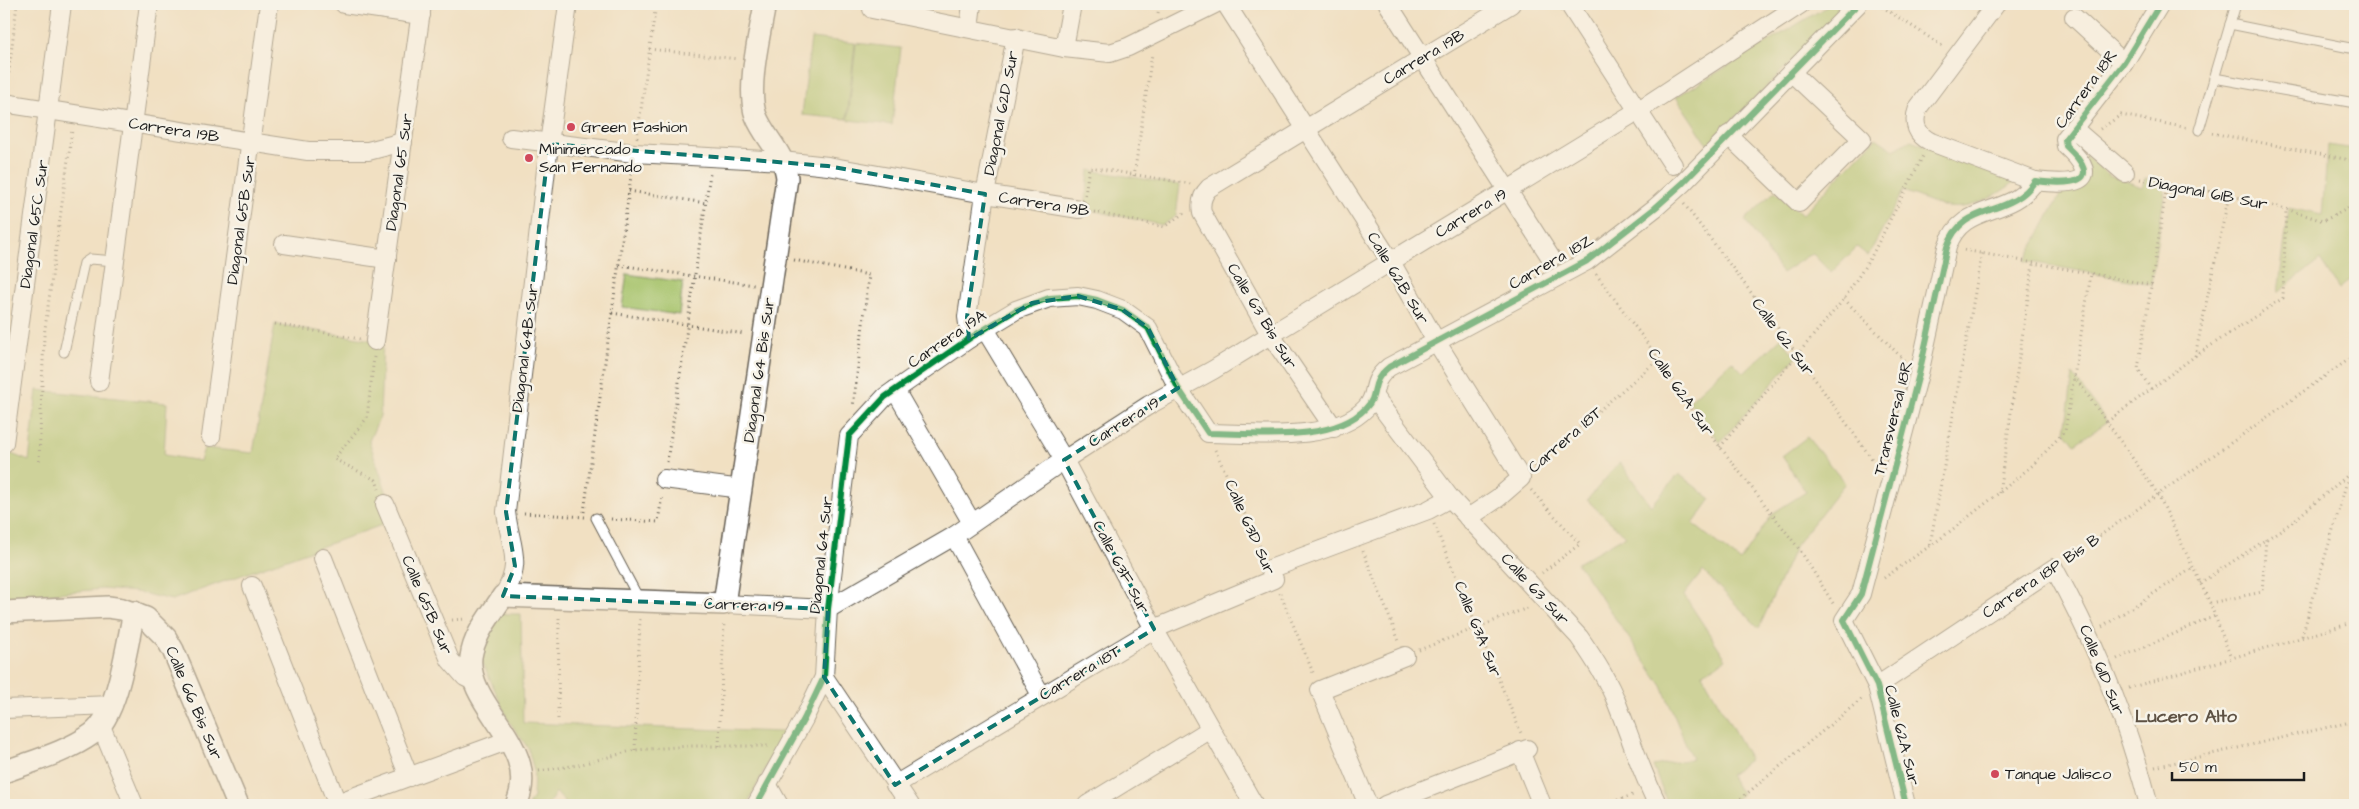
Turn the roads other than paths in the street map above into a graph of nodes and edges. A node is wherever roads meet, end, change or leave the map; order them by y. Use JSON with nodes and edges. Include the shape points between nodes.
{"nodes":[{"id":1,"x":62,"y":4,"type":"edge"},
{"id":2,"x":149,"y":4,"type":"edge"},
{"id":3,"x":269,"y":4,"type":"edge"},
{"id":4,"x":344,"y":4,"type":"edge"},
{"id":5,"x":568,"y":4,"type":"edge"},
{"id":6,"x":765,"y":4,"type":"edge"},
{"id":7,"x":972,"y":4,"type":"edge"},
{"id":8,"x":1072,"y":4,"type":"edge"},
{"id":9,"x":1215,"y":4,"type":"edge"},
{"id":10,"x":1226,"y":4,"type":"edge"},
{"id":11,"x":1388,"y":4,"type":"edge"},
{"id":12,"x":1511,"y":4,"type":"edge"},
{"id":13,"x":1569,"y":4,"type":"edge"},
{"id":14,"x":1801,"y":4,"type":"edge"},
{"id":15,"x":1858,"y":4,"type":"edge"},
{"id":16,"x":1996,"y":4,"type":"edge"},
{"id":17,"x":2160,"y":4,"type":"edge"},
{"id":18,"x":2236,"y":4,"type":"edge"},
{"id":19,"x":872,"y":6,"type":"edge"},
{"id":20,"x":422,"y":9,"type":"edge"},
{"id":21,"x":2074,"y":17,"type":"dead end"},
{"id":22,"x":2230,"y":24,"type":"junction"},
{"id":23,"x":969,"y":28,"type":"junction"},
{"id":24,"x":1016,"y":37,"type":"junction"},
{"id":25,"x":1064,"y":48,"type":"junction"},
{"id":26,"x":2355,"y":49,"type":"edge"},
{"id":27,"x":1422,"y":58,"type":"junction"},
{"id":28,"x":2124,"y":63,"type":"junction"},
{"id":29,"x":1791,"y":72,"type":"junction"},
{"id":30,"x":2214,"y":78,"type":"junction"},
{"id":31,"x":4,"y":103,"type":"edge"},
{"id":32,"x":2355,"y":103,"type":"edge"},
{"id":33,"x":49,"y":110,"type":"junction"},
{"id":34,"x":1639,"y":110,"type":"junction"},
{"id":35,"x":134,"y":124,"type":"junction"},
{"id":36,"x":1304,"y":129,"type":"junction"},
{"id":37,"x":2199,"y":130,"type":"road end"},
{"id":38,"x":2079,"y":133,"type":"junction"},
{"id":39,"x":1728,"y":135,"type":"junction"},
{"id":40,"x":512,"y":138,"type":"dead end"},
{"id":41,"x":251,"y":142,"type":"junction"},
{"id":42,"x":403,"y":142,"type":"junction"},
{"id":43,"x":549,"y":144,"type":"junction"},
{"id":44,"x":782,"y":161,"type":"junction"},
{"id":45,"x":1673,"y":165,"type":"dead end"},
{"id":46,"x":2125,"y":173,"type":"road end"},
{"id":47,"x":2035,"y":181,"type":"junction"},
{"id":48,"x":1509,"y":190,"type":"junction"},
{"id":49,"x":1205,"y":193,"type":"joint"},
{"id":50,"x":985,"y":194,"type":"junction"},
{"id":51,"x":1081,"y":209,"type":"road end"},
{"id":52,"x":284,"y":244,"type":"dead end"},
{"id":53,"x":1552,"y":258,"type":"dead end"},
{"id":54,"x":387,"y":259,"type":"junction"},
{"id":55,"x":116,"y":261,"type":"junction"},
{"id":56,"x":1391,"y":262,"type":"junction"},
{"id":57,"x":978,"y":334,"type":"junction"},
{"id":58,"x":1270,"y":334,"type":"junction"},
{"id":59,"x":376,"y":341,"type":"road end"},
{"id":60,"x":1436,"y":342,"type":"junction"},
{"id":61,"x":64,"y":352,"type":"dead end"},
{"id":62,"x":99,"y":382,"type":"dead end"},
{"id":63,"x":1178,"y":388,"type":"junction"},
{"id":64,"x":895,"y":390,"type":"junction"},
{"id":65,"x":1374,"y":397,"type":"junction"},
{"id":66,"x":1334,"y":428,"type":"junction"},
{"id":67,"x":849,"y":436,"type":"joint"},
{"id":68,"x":211,"y":437,"type":"dead end"},
{"id":69,"x":4,"y":443,"type":"edge"},
{"id":70,"x":1064,"y":460,"type":"junction"},
{"id":71,"x":1521,"y":478,"type":"joint"},
{"id":72,"x":664,"y":479,"type":"road end"},
{"id":73,"x":742,"y":489,"type":"junction"},
{"id":74,"x":1450,"y":498,"type":"junction"},
{"id":75,"x":385,"y":504,"type":"road end"},
{"id":76,"x":596,"y":518,"type":"dead end"},
{"id":77,"x":1468,"y":518,"type":"junction"},
{"id":78,"x":972,"y":523,"type":"junction"},
{"id":79,"x":954,"y":536,"type":"junction"},
{"id":80,"x":323,"y":558,"type":"dead end"},
{"id":81,"x":2054,"y":568,"type":"joint"},
{"id":82,"x":252,"y":586,"type":"dead end"},
{"id":83,"x":503,"y":596,"type":"junction"},
{"id":84,"x":641,"y":602,"type":"junction"},
{"id":85,"x":724,"y":604,"type":"junction"},
{"id":86,"x":828,"y":609,"type":"junction"},
{"id":87,"x":4,"y":612,"type":"edge"},
{"id":88,"x":134,"y":612,"type":"junction"},
{"id":89,"x":1844,"y":620,"type":"joint"},
{"id":90,"x":1154,"y":629,"type":"junction"},
{"id":91,"x":1405,"y":656,"type":"road end"},
{"id":92,"x":824,"y":677,"type":"junction"},
{"id":93,"x":475,"y":682,"type":"junction"},
{"id":94,"x":1877,"y":686,"type":"junction"},
{"id":95,"x":1041,"y":696,"type":"junction"},
{"id":96,"x":113,"y":705,"type":"junction"},
{"id":97,"x":4,"y":709,"type":"edge"},
{"id":98,"x":101,"y":726,"type":"junction"},
{"id":99,"x":1211,"y":729,"type":"junction"},
{"id":100,"x":509,"y":740,"type":"junction"},
{"id":101,"x":4,"y":772,"type":"edge"},
{"id":102,"x":409,"y":777,"type":"junction"},
{"id":103,"x":767,"y":784,"type":"junction"},
{"id":104,"x":895,"y":785,"type":"junction"},
{"id":105,"x":134,"y":805,"type":"edge"},
{"id":106,"x":238,"y":805,"type":"edge"},
{"id":107,"x":516,"y":805,"type":"edge"},
{"id":108,"x":756,"y":805,"type":"edge"},
{"id":109,"x":779,"y":805,"type":"edge"},
{"id":110,"x":910,"y":805,"type":"edge"},
{"id":111,"x":1087,"y":805,"type":"edge"},
{"id":112,"x":1254,"y":805,"type":"edge"},
{"id":113,"x":1368,"y":805,"type":"edge"},
{"id":114,"x":1385,"y":805,"type":"edge"},
{"id":115,"x":1542,"y":805,"type":"edge"},
{"id":116,"x":1658,"y":805,"type":"edge"},
{"id":117,"x":1906,"y":805,"type":"edge"},
{"id":118,"x":2149,"y":805,"type":"edge"}],
"edges":[{"from":1,"to":33,"type":"street","name":"Diagonal 65C Sur"},
{"from":2,"to":35,"type":"street"},
{"from":3,"to":41,"type":"street","name":"Diagonal 65B Sur"},
{"from":4,"to":20,"type":"street"},
{"from":5,"to":43,"type":"street","name":"Diagonal 64B Sur"},
{"from":6,"to":44,"type":"street","name":"Diagonal 64 Bis Sur","via":[[752,95],[756,116]]},
{"from":7,"to":23,"type":"street"},
{"from":8,"to":25,"type":"street"},
{"from":9,"to":25,"type":"street","via":[[1110,53]]},
{"from":10,"to":36,"type":"street","name":"Calle 62B Sur"},
{"from":11,"to":27,"type":"street"},
{"from":12,"to":27,"type":"street","name":"Carrera 19B"},
{"from":13,"to":34,"type":"street"},
{"from":14,"to":34,"type":"street","name":"Carrera 19"},
{"from":15,"to":29,"type":"street","name":"Carrera 18Z"},
{"from":16,"to":47,"type":"street","via":[[1918,108],[1915,124],[1921,137],[1931,142]]},
{"from":17,"to":28,"type":"street","name":"Carrera 18R"},
{"from":18,"to":22,"type":"lane"},
{"from":19,"to":23,"type":"street"},
{"from":20,"to":42,"type":"street","name":"Diagonal 65 Sur"},
{"from":21,"to":28,"type":"street"},
{"from":22,"to":26,"type":"lane"},
{"from":22,"to":30,"type":"lane"},
{"from":23,"to":24,"type":"street"},
{"from":24,"to":25,"type":"street"},
{"from":24,"to":50,"type":"street","name":"Diagonal 62D Sur"},
{"from":27,"to":36,"type":"street","name":"Carrera 19B"},
{"from":27,"to":48,"type":"street"},
{"from":28,"to":38,"type":"street","name":"Carrera 18R"},
{"from":29,"to":39,"type":"street","name":"Carrera 18Z"},
{"from":29,"to":39,"type":"street","via":[[1862,139],[1799,203]]},
{"from":30,"to":32,"type":"lane"},
{"from":30,"to":37,"type":"lane"},
{"from":31,"to":33,"type":"street","name":"Carrera 19B"},
{"from":33,"to":35,"type":"street","name":"Carrera 19B"},
{"from":33,"to":69,"type":"street","name":"Diagonal 65C Sur"},
{"from":34,"to":45,"type":"street"},
{"from":34,"to":48,"type":"street","name":"Carrera 19"},
{"from":35,"to":41,"type":"street","name":"Carrera 19B"},
{"from":35,"to":55,"type":"street"},
{"from":36,"to":49,"type":"street","name":"Carrera 19B"},
{"from":36,"to":56,"type":"street","name":"Calle 62B Sur"},
{"from":38,"to":46,"type":"street"},
{"from":38,"to":47,"type":"street","name":"Carrera 18R","via":[[2065,139],[2066,146],[2082,162],[2083,176],[2079,181]]},
{"from":39,"to":60,"type":"street","name":"Carrera 18Z","via":[[1674,191],[1586,261]]},
{"from":40,"to":43,"type":"street","name":"Carrera 19B"},
{"from":41,"to":42,"type":"street","name":"Carrera 19B","via":[[308,151],[368,151]]},
{"from":41,"to":68,"type":"street","name":"Diagonal 65B Sur"},
{"from":42,"to":54,"type":"street","name":"Diagonal 65 Sur"},
{"from":43,"to":44,"type":"street","name":"Carrera 19B","via":[[634,153]]},
{"from":43,"to":83,"type":"street","name":"Diagonal 64B Sur","via":[[506,512],[515,566]]},
{"from":44,"to":50,"type":"street","name":"Carrera 19B"},
{"from":44,"to":73,"type":"street","name":"Diagonal 64 Bis Sur","via":[[787,178]]},
{"from":47,"to":89,"type":"street","name":"Transversal 18R","via":[[2027,192],[2012,202],[1968,218],[1952,233],[1861,594]]},
{"from":48,"to":53,"type":"street"},
{"from":48,"to":56,"type":"street","name":"Carrera 19"},
{"from":49,"to":58,"type":"street","name":"Calle 63 Bis Sur","via":[[1202,213]]},
{"from":50,"to":51,"type":"street","name":"Carrera 19B"},
{"from":50,"to":57,"type":"street","name":"Diagonal 62D Sur","via":[[967,316]]},
{"from":52,"to":54,"type":"street"},
{"from":54,"to":59,"type":"street","name":"Diagonal 65 Sur"},
{"from":55,"to":61,"type":"lane","via":[[90,259],[84,263]]},
{"from":55,"to":62,"type":"street"},
{"from":56,"to":58,"type":"street","name":"Carrera 19"},
{"from":56,"to":60,"type":"street","name":"Calle 62B Sur"},
{"from":57,"to":63,"type":"street","name":"Carrera 19A","via":[[1032,303],[1049,298],[1078,296],[1097,300],[1123,310],[1148,328]]},
{"from":57,"to":64,"type":"street","name":"Carrera 19A"},
{"from":57,"to":70,"type":"street","name":"Calle 63F Sur"},
{"from":58,"to":63,"type":"street","name":"Carrera 19"},
{"from":58,"to":66,"type":"street","name":"Calle 63 Bis Sur"},
{"from":60,"to":65,"type":"street","name":"Carrera 18Z","via":[[1379,375],[1374,385]]},
{"from":60,"to":71,"type":"street","name":"Calle 62B Sur"},
{"from":63,"to":66,"type":"street","name":"Carrera 18Z","via":[[1208,433],[1295,434]]},
{"from":63,"to":70,"type":"street","name":"Carrera 19"},
{"from":64,"to":67,"type":"street","name":"Carrera 19A"},
{"from":64,"to":78,"type":"street"},
{"from":65,"to":66,"type":"street","name":"Carrera 18Z","via":[[1365,409]]},
{"from":65,"to":74,"type":"street","name":"Calle 63 Sur"},
{"from":67,"to":86,"type":"street","name":"Diagonal 64 Sur"},
{"from":70,"to":78,"type":"street","name":"Carrera 19"},
{"from":70,"to":90,"type":"street","name":"Calle 63F Sur"},
{"from":71,"to":77,"type":"street","name":"Carrera 18T"},
{"from":72,"to":73,"type":"street"},
{"from":73,"to":85,"type":"street","name":"Diagonal 64 Bis Sur"},
{"from":74,"to":77,"type":"street","name":"Calle 63 Sur"},
{"from":74,"to":90,"type":"street","name":"Carrera 18T","via":[[1272,574]]},
{"from":75,"to":93,"type":"street","name":"Calle 65B Sur","via":[[450,660],[465,677]]},
{"from":76,"to":84,"type":"lane"},
{"from":77,"to":116,"type":"street","name":"Calle 63 Sur","via":[[1547,600],[1597,663],[1616,700]]},
{"from":78,"to":79,"type":"street","name":"Carrera 19"},
{"from":79,"to":86,"type":"street","name":"Carrera 19"},
{"from":79,"to":95,"type":"street"},
{"from":80,"to":102,"type":"street"},
{"from":81,"to":94,"type":"street","name":"Carrera 18P Bis B"},
{"from":81,"to":118,"type":"street","name":"Calle 61D Sur","via":[[2089,636],[2112,693]]},
{"from":82,"to":102,"type":"street","via":[[337,803]]},
{"from":83,"to":84,"type":"street","name":"Carrera 19"},
{"from":83,"to":93,"type":"street","name":"Diagonal 64B Sur","via":[[479,632],[473,648],[471,668]]},
{"from":84,"to":85,"type":"street","name":"Carrera 19"},
{"from":85,"to":86,"type":"street","name":"Carrera 19"},
{"from":86,"to":92,"type":"street","name":"Diagonal 64 Sur"},
{"from":87,"to":88,"type":"street","via":[[108,607]]},
{"from":88,"to":96,"type":"street"},
{"from":88,"to":106,"type":"street","name":"Calle 66 Bis Sur","via":[[156,626],[173,650]]},
{"from":89,"to":94,"type":"street","name":"Calle 62A Sur"},
{"from":90,"to":95,"type":"street","name":"Carrera 18T"},
{"from":90,"to":99,"type":"street","name":"Calle 63F Sur"},
{"from":91,"to":113,"type":"street","via":[[1320,690]]},
{"from":92,"to":103,"type":"street"},
{"from":92,"to":104,"type":"street"},
{"from":93,"to":100,"type":"street","name":"Calle 65B Sur"},
{"from":94,"to":117,"type":"street","name":"Calle 62A Sur"},
{"from":95,"to":104,"type":"street","name":"Carrera 18T"},
{"from":96,"to":97,"type":"street"},
{"from":96,"to":98,"type":"street"},
{"from":98,"to":101,"type":"street","via":[[76,744]]},
{"from":98,"to":105,"type":"street"},
{"from":99,"to":111,"type":"street"},
{"from":99,"to":112,"type":"street","name":"Calle 63F Sur"},
{"from":100,"to":102,"type":"street"},
{"from":100,"to":107,"type":"street","name":"Calle 65B Sur","via":[[521,773],[522,785]]},
{"from":103,"to":108,"type":"street"},
{"from":103,"to":109,"type":"street"},
{"from":104,"to":110,"type":"street"},
{"from":114,"to":115,"type":"street","via":[[1524,750]]}]}
